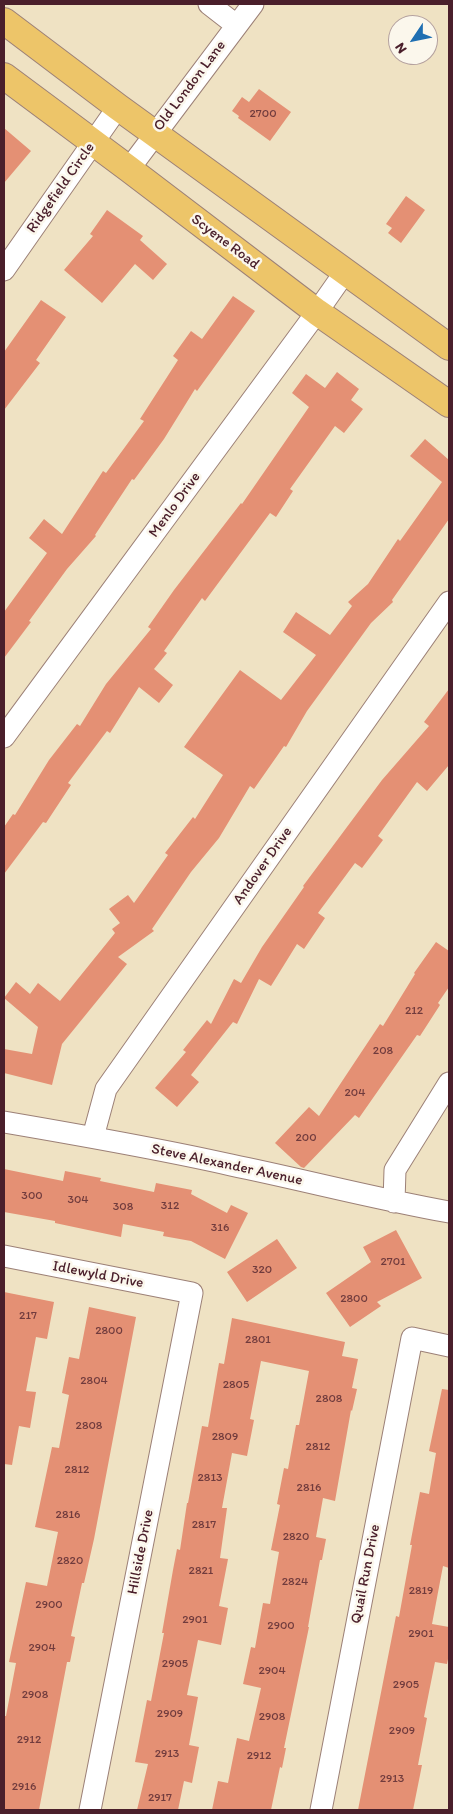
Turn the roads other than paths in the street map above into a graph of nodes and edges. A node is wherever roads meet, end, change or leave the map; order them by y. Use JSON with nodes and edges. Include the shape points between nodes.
{"nodes":[{"id":1,"x":209,"y":4,"type":"edge"},
{"id":2,"x":253,"y":4,"type":"edge"},
{"id":3,"x":4,"y":21,"type":"edge"},
{"id":4,"x":236,"y":25,"type":"junction"},
{"id":5,"x":4,"y":76,"type":"edge"},
{"id":6,"x":118,"y":107,"type":"junction"},
{"id":7,"x":154,"y":133,"type":"junction"},
{"id":8,"x":94,"y":142,"type":"junction"},
{"id":9,"x":129,"y":169,"type":"junction"},
{"id":10,"x":4,"y":270,"type":"edge"},
{"id":11,"x":345,"y":272,"type":"junction"},
{"id":12,"x":317,"y":312,"type":"junction"},
{"id":13,"x":449,"y":347,"type":"edge"},
{"id":14,"x":449,"y":404,"type":"edge"},
{"id":15,"x":449,"y":602,"type":"edge"},
{"id":16,"x":4,"y":737,"type":"edge"},
{"id":17,"x":449,"y":1083,"type":"edge"},
{"id":18,"x":4,"y":1122,"type":"edge"},
{"id":19,"x":94,"y":1137,"type":"junction"},
{"id":20,"x":394,"y":1202,"type":"junction"},
{"id":21,"x":449,"y":1212,"type":"edge"},
{"id":22,"x":4,"y":1256,"type":"edge"},
{"id":23,"x":192,"y":1294,"type":"joint"},
{"id":24,"x":449,"y":1346,"type":"edge"},
{"id":25,"x":90,"y":1810,"type":"edge"},
{"id":26,"x":320,"y":1810,"type":"edge"}],
"edges":[{"from":1,"to":4,"type":"street"},
{"from":2,"to":4,"type":"street","name":"Old London Lane"},
{"from":3,"to":6,"type":"main road"},
{"from":4,"to":7,"type":"street","name":"Old London Lane"},
{"from":5,"to":8,"type":"main road","name":"Scyene Road"},
{"from":6,"to":7,"type":"main road"},
{"from":6,"to":8,"type":"street","name":"Ridgefield Circle"},
{"from":7,"to":9,"type":"street","name":"Old London Lane"},
{"from":7,"to":11,"type":"main road"},
{"from":8,"to":9,"type":"main road","name":"Scyene Road"},
{"from":8,"to":10,"type":"street","name":"Ridgefield Circle"},
{"from":9,"to":12,"type":"main road","name":"Scyene Road"},
{"from":11,"to":12,"type":"street","name":"Menlo Drive"},
{"from":11,"to":13,"type":"main road"},
{"from":12,"to":14,"type":"main road","name":"Scyene Road"},
{"from":12,"to":16,"type":"street","name":"Menlo Drive"},
{"from":15,"to":19,"type":"street","name":"Andover Drive","via":[[106,1089]]},
{"from":17,"to":20,"type":"street","via":[[395,1170]]},
{"from":18,"to":19,"type":"street","name":"Steve Alexander Avenue"},
{"from":19,"to":20,"type":"street","name":"Steve Alexander Avenue"},
{"from":20,"to":21,"type":"street","name":"Steve Alexander Avenue"},
{"from":22,"to":23,"type":"street","name":"Idlewyld Drive"},
{"from":23,"to":25,"type":"street","name":"Hillside Drive"},
{"from":24,"to":26,"type":"street","name":"Quail Run Drive","via":[[412,1338]]}]}
